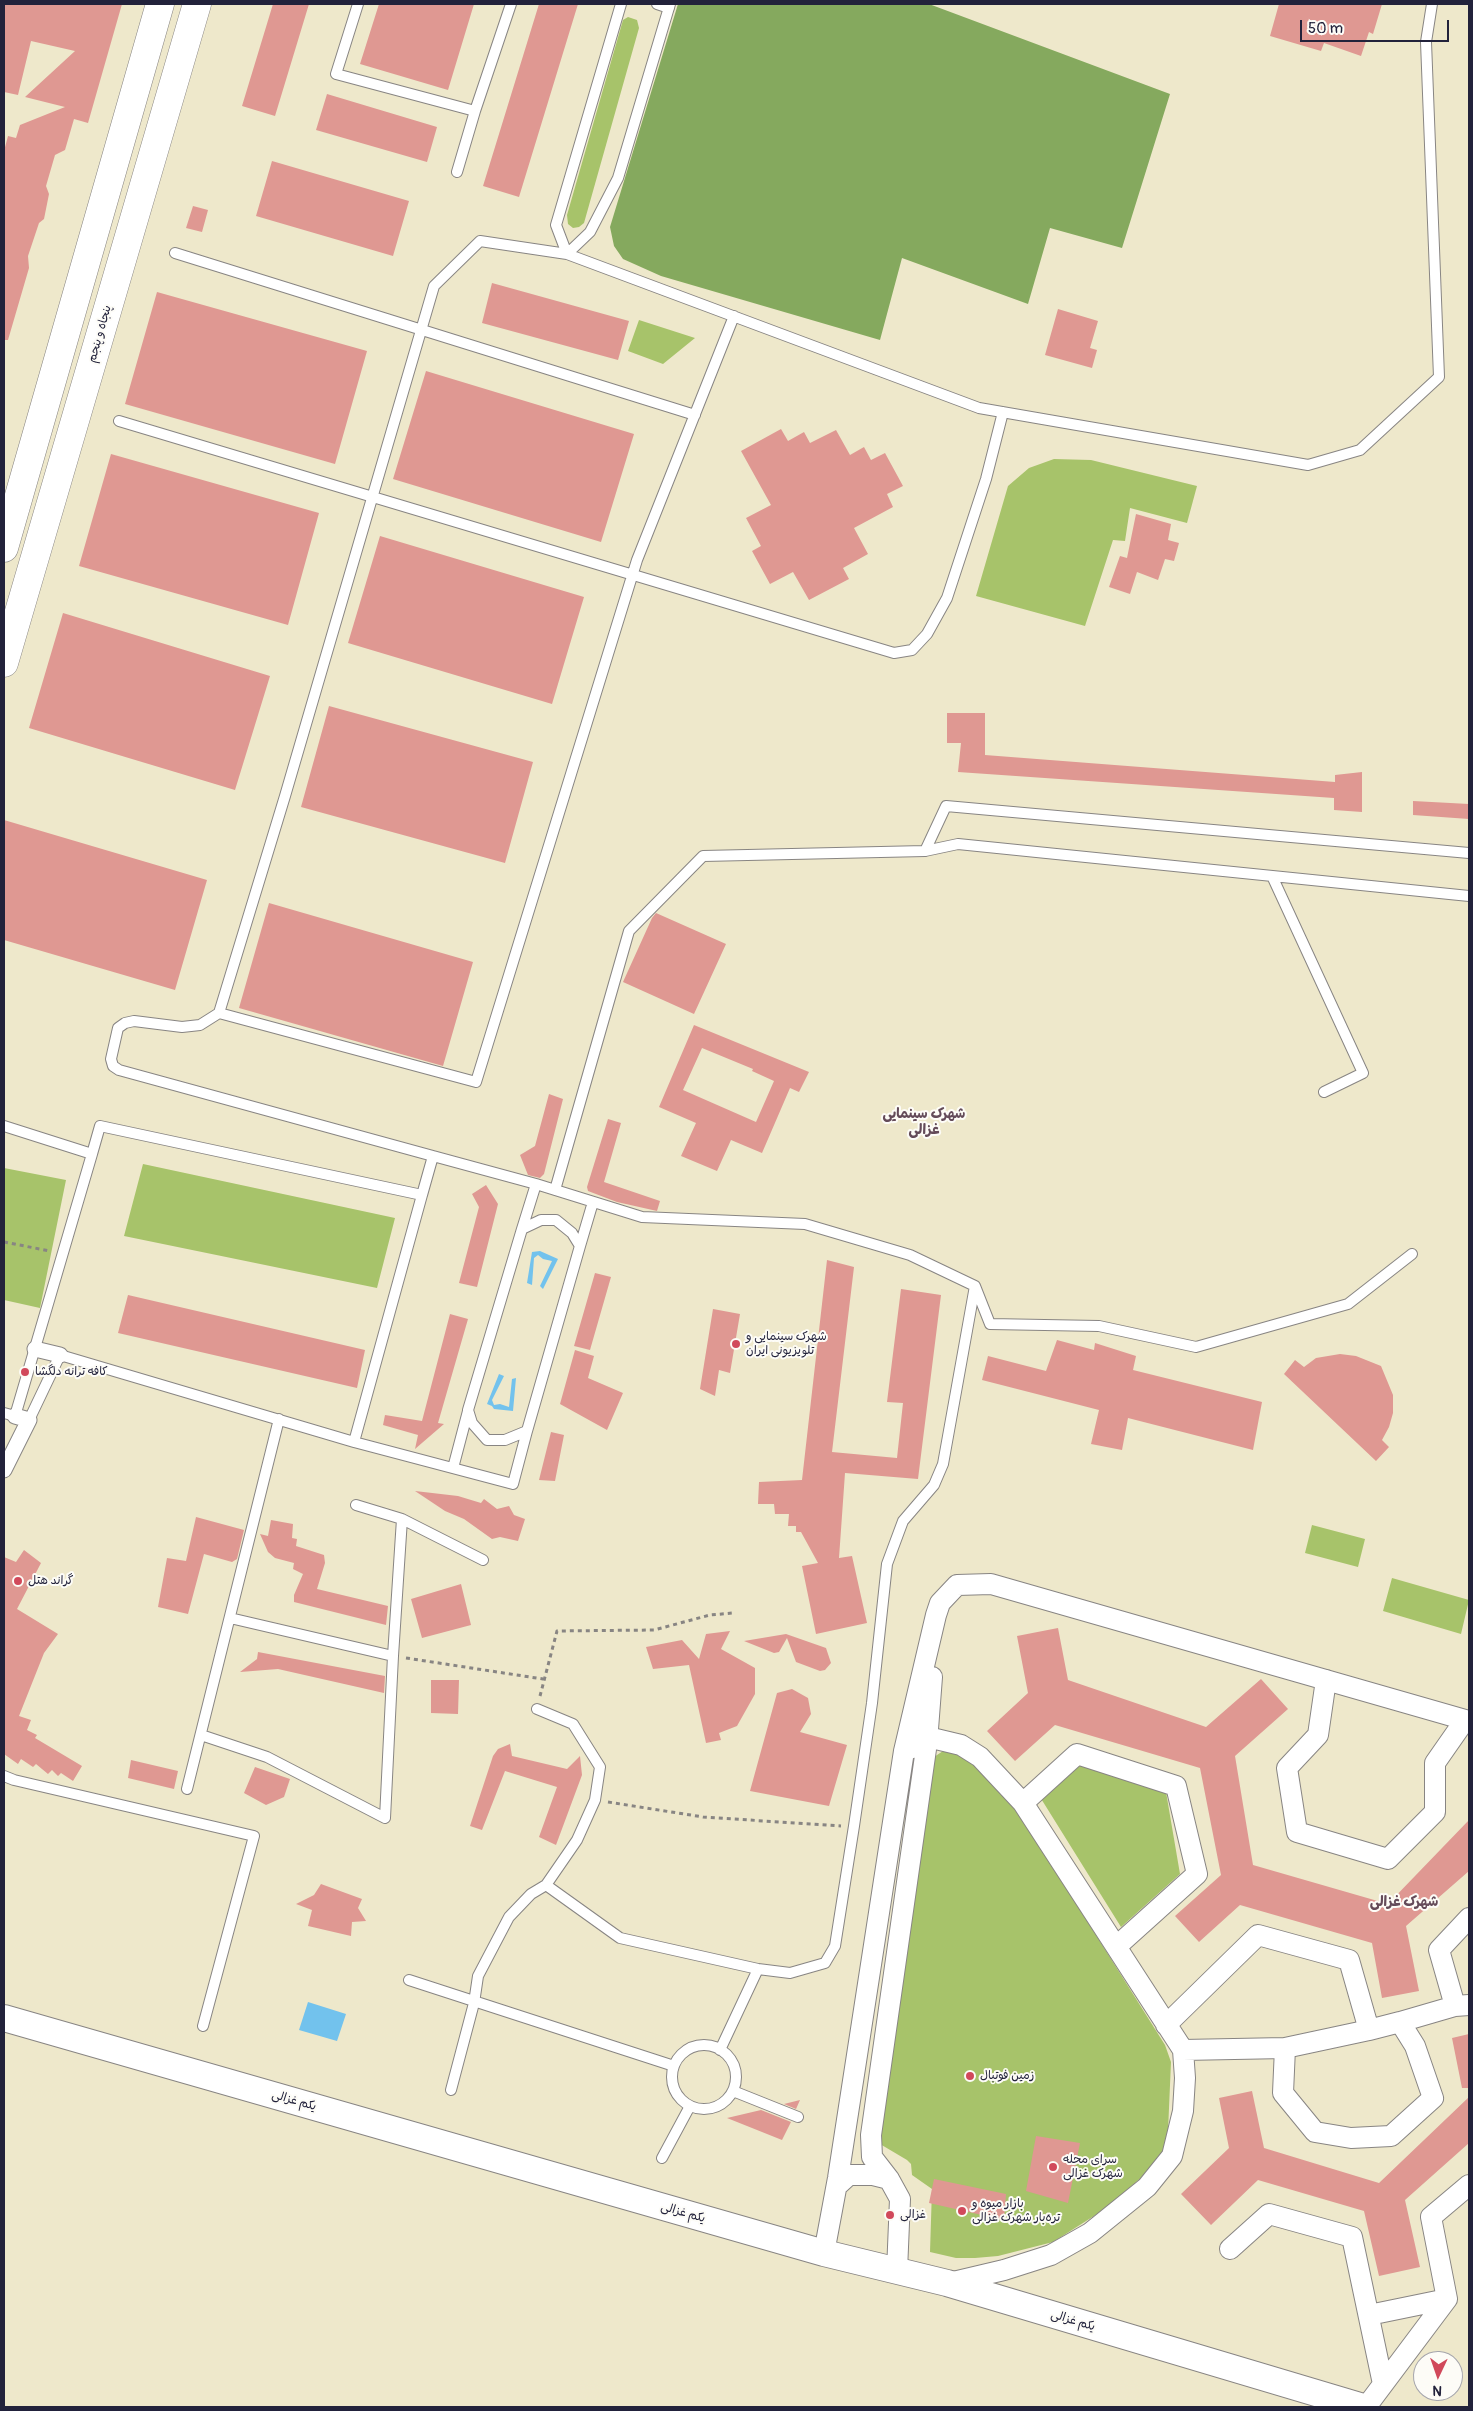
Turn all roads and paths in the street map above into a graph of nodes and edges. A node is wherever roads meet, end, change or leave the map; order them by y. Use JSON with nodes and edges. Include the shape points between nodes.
{"nodes":[{"id":1,"x":160,"y":4,"type":"edge"},
{"id":2,"x":197,"y":4,"type":"edge"},
{"id":3,"x":358,"y":4,"type":"edge"},
{"id":4,"x":511,"y":4,"type":"edge"},
{"id":5,"x":621,"y":4,"type":"edge"},
{"id":6,"x":657,"y":4,"type":"edge"},
{"id":7,"x":1432,"y":4,"type":"edge"},
{"id":8,"x":669,"y":6,"type":"edge"},
{"id":9,"x":476,"y":111,"type":"junction"},
{"id":10,"x":129,"y":115,"type":"junction"},
{"id":11,"x":162,"y":123,"type":"junction"},
{"id":12,"x":457,"y":172,"type":"dead end"},
{"id":13,"x":175,"y":253,"type":"dead end"},
{"id":14,"x":567,"y":254,"type":"junction"},
{"id":15,"x":734,"y":316,"type":"junction"},
{"id":16,"x":422,"y":329,"type":"junction"},
{"id":17,"x":1002,"y":412,"type":"junction"},
{"id":18,"x":695,"y":415,"type":"junction"},
{"id":19,"x":119,"y":421,"type":"dead end"},
{"id":20,"x":373,"y":497,"type":"junction"},
{"id":21,"x":4,"y":548,"type":"edge"},
{"id":22,"x":632,"y":576,"type":"junction"},
{"id":23,"x":4,"y":664,"type":"edge"},
{"id":24,"x":925,"y":851,"type":"junction"},
{"id":25,"x":1469,"y":852,"type":"edge"},
{"id":26,"x":1272,"y":876,"type":"junction"},
{"id":27,"x":1469,"y":896,"type":"edge"},
{"id":28,"x":219,"y":1013,"type":"junction"},
{"id":29,"x":1324,"y":1092,"type":"dead end"},
{"id":30,"x":4,"y":1126,"type":"edge"},
{"id":31,"x":92,"y":1154,"type":"junction"},
{"id":32,"x":433,"y":1156,"type":"junction"},
{"id":33,"x":536,"y":1184,"type":"junction"},
{"id":34,"x":555,"y":1190,"type":"junction"},
{"id":35,"x":422,"y":1195,"type":"junction"},
{"id":36,"x":593,"y":1202,"type":"junction"},
{"id":37,"x":522,"y":1229,"type":"junction"},
{"id":38,"x":4,"y":1242,"type":"edge"},
{"id":39,"x":580,"y":1246,"type":"junction"},
{"id":40,"x":1412,"y":1254,"type":"dead end"},
{"id":41,"x":63,"y":1255,"type":"junction"},
{"id":42,"x":975,"y":1286,"type":"junction"},
{"id":43,"x":35,"y":1349,"type":"junction"},
{"id":44,"x":60,"y":1355,"type":"junction"},
{"id":45,"x":468,"y":1410,"type":"junction"},
{"id":46,"x":16,"y":1416,"type":"edge"},
{"id":47,"x":279,"y":1419,"type":"junction"},
{"id":48,"x":527,"y":1431,"type":"junction"},
{"id":49,"x":354,"y":1442,"type":"junction"},
{"id":50,"x":453,"y":1468,"type":"junction"},
{"id":51,"x":4,"y":1470,"type":"edge"},
{"id":52,"x":356,"y":1504,"type":"dead end"},
{"id":53,"x":402,"y":1519,"type":"junction"},
{"id":54,"x":483,"y":1560,"type":"dead end"},
{"id":55,"x":733,"y":1613,"type":"dead end"},
{"id":56,"x":936,"y":1615,"type":"junction"},
{"id":57,"x":230,"y":1618,"type":"junction"},
{"id":58,"x":393,"y":1656,"type":"junction"},
{"id":59,"x":1326,"y":1680,"type":"junction"},
{"id":60,"x":537,"y":1709,"type":"dead end"},
{"id":61,"x":1467,"y":1721,"type":"edge"},
{"id":62,"x":201,"y":1735,"type":"junction"},
{"id":63,"x":927,"y":1742,"type":"junction"},
{"id":64,"x":904,"y":1751,"type":"junction"},
{"id":65,"x":4,"y":1776,"type":"edge"},
{"id":66,"x":187,"y":1789,"type":"dead end"},
{"id":67,"x":596,"y":1800,"type":"junction"},
{"id":68,"x":1023,"y":1803,"type":"junction"},
{"id":69,"x":854,"y":1826,"type":"junction"},
{"id":70,"x":546,"y":1885,"type":"junction"},
{"id":71,"x":1469,"y":1918,"type":"edge"},
{"id":72,"x":1117,"y":1946,"type":"junction"},
{"id":73,"x":758,"y":1969,"type":"junction"},
{"id":74,"x":409,"y":1980,"type":"dead end"},
{"id":75,"x":474,"y":2003,"type":"junction"},
{"id":76,"x":1462,"y":2005,"type":"edge"},
{"id":77,"x":4,"y":2018,"type":"edge"},
{"id":78,"x":1400,"y":2022,"type":"junction"},
{"id":79,"x":1166,"y":2025,"type":"junction"},
{"id":80,"x":203,"y":2026,"type":"dead end"},
{"id":81,"x":1369,"y":2030,"type":"junction"},
{"id":82,"x":1285,"y":2048,"type":"junction"},
{"id":83,"x":720,"y":2050,"type":"junction"},
{"id":84,"x":1183,"y":2050,"type":"junction"},
{"id":85,"x":857,"y":2056,"type":"junction"},
{"id":86,"x":882,"y":2058,"type":"junction"},
{"id":87,"x":674,"y":2066,"type":"junction"},
{"id":88,"x":451,"y":2090,"type":"dead end"},
{"id":89,"x":733,"y":2091,"type":"junction"},
{"id":90,"x":690,"y":2106,"type":"junction"},
{"id":91,"x":798,"y":2117,"type":"dead end"},
{"id":92,"x":662,"y":2158,"type":"dead end"},
{"id":93,"x":890,"y":2179,"type":"junction"},
{"id":94,"x":1469,"y":2185,"type":"edge"},
{"id":95,"x":837,"y":2186,"type":"junction"},
{"id":96,"x":1230,"y":2249,"type":"dead end"},
{"id":97,"x":824,"y":2253,"type":"junction"},
{"id":98,"x":896,"y":2271,"type":"junction"},
{"id":99,"x":947,"y":2283,"type":"junction"},
{"id":100,"x":1447,"y":2299,"type":"junction"},
{"id":101,"x":1369,"y":2315,"type":"junction"},
{"id":102,"x":1383,"y":2384,"type":"junction"},
{"id":103,"x":1365,"y":2407,"type":"edge"}],
"edges":[{"from":1,"to":10,"type":"main road"},
{"from":2,"to":11,"type":"main road","name":"پنجاه و پنجم"},
{"from":3,"to":9,"type":"lane","via":[[336,74]]},
{"from":4,"to":9,"type":"lane"},
{"from":5,"to":14,"type":"lane","via":[[556,225]]},
{"from":6,"to":8,"type":"lane"},
{"from":7,"to":17,"type":"lane","via":[[1426,42],[1440,377],[1360,450],[1308,466]]},
{"from":8,"to":14,"type":"lane","via":[[618,178],[590,232]]},
{"from":9,"to":12,"type":"lane"},
{"from":10,"to":11,"type":"main road"},
{"from":10,"to":21,"type":"main road"},
{"from":11,"to":23,"type":"main road","name":"پنجاه و پنجم"},
{"from":13,"to":16,"type":"lane"},
{"from":14,"to":15,"type":"lane"},
{"from":14,"to":16,"type":"lane","via":[[480,241],[434,286]]},
{"from":15,"to":17,"type":"lane","via":[[979,408]]},
{"from":15,"to":18,"type":"lane"},
{"from":16,"to":18,"type":"lane"},
{"from":16,"to":20,"type":"lane"},
{"from":17,"to":22,"type":"lane","via":[[986,479],[946,598],[927,634],[912,650],[894,653]]},
{"from":18,"to":22,"type":"lane"},
{"from":19,"to":20,"type":"lane"},
{"from":20,"to":22,"type":"lane"},
{"from":20,"to":28,"type":"lane"},
{"from":22,"to":28,"type":"lane","via":[[476,1082]]},
{"from":24,"to":25,"type":"lane","via":[[946,806]]},
{"from":24,"to":26,"type":"lane","via":[[958,844]]},
{"from":24,"to":34,"type":"lane","via":[[703,856],[629,931]]},
{"from":26,"to":27,"type":"lane"},
{"from":26,"to":29,"type":"lane","via":[[1363,1074]]},
{"from":28,"to":32,"type":"lane","via":[[200,1025],[182,1027],[134,1021],[125,1023],[118,1028],[111,1059],[113,1066]]},
{"from":30,"to":31,"type":"lane"},
{"from":31,"to":35,"type":"lane","via":[[100,1126]]},
{"from":31,"to":41,"type":"lane"},
{"from":32,"to":33,"type":"lane"},
{"from":32,"to":35,"type":"lane"},
{"from":33,"to":34,"type":"lane"},
{"from":33,"to":37,"type":"lane"},
{"from":34,"to":36,"type":"lane"},
{"from":35,"to":49,"type":"lane"},
{"from":36,"to":39,"type":"lane"},
{"from":36,"to":42,"type":"lane","via":[[642,1217],[805,1224],[910,1255]]},
{"from":37,"to":39,"type":"lane","via":[[541,1220],[556,1220],[572,1233]]},
{"from":37,"to":45,"type":"lane"},
{"from":38,"to":41,"type":"path"},
{"from":39,"to":48,"type":"lane"},
{"from":40,"to":42,"type":"lane","via":[[1348,1304],[1196,1346],[1100,1326],[990,1324]]},
{"from":41,"to":43,"type":"lane"},
{"from":42,"to":69,"type":"lane","via":[[943,1464],[934,1485],[903,1521],[887,1564]]},
{"from":43,"to":44,"type":"street"},
{"from":43,"to":46,"type":"lane"},
{"from":44,"to":46,"type":"lane"},
{"from":44,"to":47,"type":"lane"},
{"from":45,"to":48,"type":"lane","via":[[472,1423],[487,1440],[506,1440]]},
{"from":45,"to":50,"type":"lane"},
{"from":46,"to":51,"type":"street"},
{"from":47,"to":49,"type":"lane"},
{"from":47,"to":57,"type":"lane"},
{"from":48,"to":50,"type":"lane","via":[[513,1484]]},
{"from":49,"to":50,"type":"lane"},
{"from":52,"to":53,"type":"lane"},
{"from":53,"to":54,"type":"lane"},
{"from":53,"to":58,"type":"lane"},
{"from":55,"to":58,"type":"path","via":[[710,1615],[654,1630],[557,1631],[544,1679]]},
{"from":56,"to":59,"type":"street","via":[[940,1603],[957,1586],[991,1584]]},
{"from":56,"to":63,"type":"street"},
{"from":56,"to":64,"type":"street"},
{"from":57,"to":58,"type":"lane"},
{"from":57,"to":62,"type":"lane"},
{"from":58,"to":62,"type":"lane","via":[[385,1818],[267,1757]]},
{"from":59,"to":61,"type":"street"},
{"from":59,"to":61,"type":"street","via":[[1318,1735],[1287,1768],[1296,1832],[1388,1859],[1435,1812],[1435,1763]]},
{"from":60,"to":67,"type":"lane","via":[[573,1724],[600,1767]]},
{"from":62,"to":66,"type":"lane"},
{"from":63,"to":64,"type":"street"},
{"from":63,"to":68,"type":"street","via":[[936,1739],[950,1741],[980,1757]]},
{"from":63,"to":86,"type":"street"},
{"from":64,"to":85,"type":"street"},
{"from":65,"to":80,"type":"lane","via":[[254,1836]]},
{"from":67,"to":69,"type":"path","via":[[703,1817]]},
{"from":67,"to":70,"type":"lane","via":[[577,1840]]},
{"from":68,"to":72,"type":"street"},
{"from":68,"to":72,"type":"street","via":[[1077,1754],[1176,1786],[1197,1874]]},
{"from":69,"to":73,"type":"lane","via":[[835,1946],[825,1963],[790,1972]]},
{"from":70,"to":73,"type":"lane","via":[[620,1938]]},
{"from":70,"to":75,"type":"lane","via":[[531,1894],[509,1917],[478,1976]]},
{"from":71,"to":76,"type":"street","via":[[1439,1950]]},
{"from":72,"to":79,"type":"street"},
{"from":73,"to":83,"type":"lane"},
{"from":74,"to":75,"type":"lane"},
{"from":75,"to":87,"type":"lane"},
{"from":75,"to":88,"type":"lane"},
{"from":76,"to":78,"type":"street"},
{"from":77,"to":97,"type":"street","name":"یکم غزالی"},
{"from":78,"to":81,"type":"street"},
{"from":78,"to":82,"type":"street","via":[[1415,2046],[1433,2098],[1390,2136],[1351,2138],[1315,2132],[1283,2093]]},
{"from":79,"to":81,"type":"street","via":[[1258,1935],[1349,1960]]},
{"from":79,"to":84,"type":"street"},
{"from":81,"to":82,"type":"street"},
{"from":82,"to":84,"type":"street"},
{"from":83,"to":87,"type":"lane","via":[[703,2045],[692,2048],[682,2053]]},
{"from":83,"to":89,"type":"lane","via":[[736,2070]]},
{"from":84,"to":99,"type":"street","via":[[1183,2112],[1172,2156],[1146,2187],[1090,2233],[1051,2255]]},
{"from":85,"to":86,"type":"street"},
{"from":85,"to":95,"type":"street"},
{"from":86,"to":93,"type":"street","via":[[871,2135],[872,2158]]},
{"from":87,"to":90,"type":"lane","via":[[672,2083]]},
{"from":89,"to":90,"type":"lane","via":[[728,2099],[715,2107],[700,2109]]},
{"from":89,"to":91,"type":"lane"},
{"from":90,"to":92,"type":"lane"},
{"from":93,"to":95,"type":"street","via":[[849,2175]]},
{"from":93,"to":98,"type":"street","via":[[900,2200]]},
{"from":94,"to":100,"type":"street","via":[[1431,2218]]},
{"from":95,"to":97,"type":"street"},
{"from":96,"to":101,"type":"street","via":[[1269,2214],[1352,2237]]},
{"from":97,"to":98,"type":"street","name":"یکم غزالی"},
{"from":98,"to":99,"type":"street","name":"یکم غزالی"},
{"from":99,"to":103,"type":"street","name":"یکم غزالی"},
{"from":100,"to":101,"type":"street"},
{"from":100,"to":102,"type":"street"},
{"from":101,"to":102,"type":"street"},
{"from":102,"to":103,"type":"street"}]}
